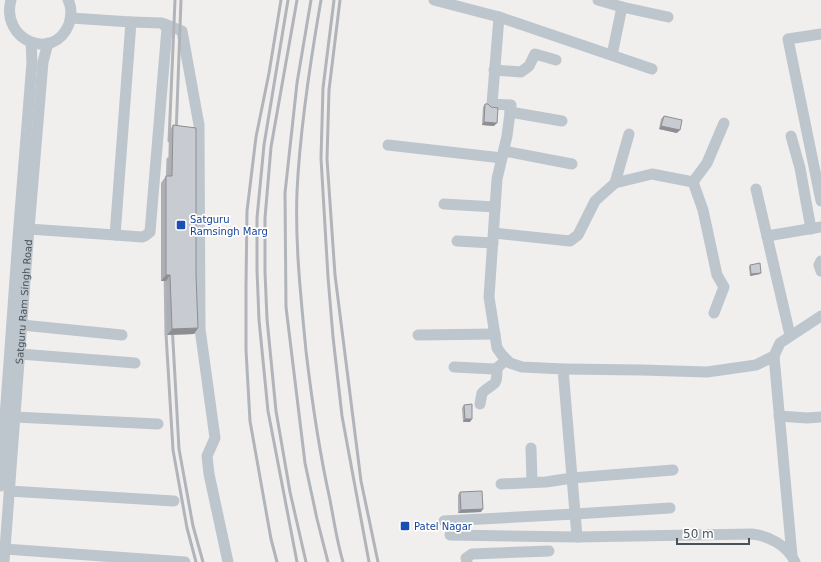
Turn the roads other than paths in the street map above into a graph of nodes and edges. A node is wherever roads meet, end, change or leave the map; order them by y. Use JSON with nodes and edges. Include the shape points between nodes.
{"nodes":[{"id":1,"x":68,"y":0,"type":"edge"},
{"id":2,"x":434,"y":0,"type":"edge"},
{"id":3,"x":598,"y":0,"type":"edge"},
{"id":4,"x":6,"y":4,"type":"edge"},
{"id":5,"x":622,"y":7,"type":"junction"},
{"id":6,"x":499,"y":17,"type":"junction"},
{"id":7,"x":668,"y":17,"type":"dead end"},
{"id":8,"x":71,"y":18,"type":"junction"},
{"id":9,"x":131,"y":22,"type":"junction"},
{"id":10,"x":165,"y":24,"type":"junction"},
{"id":11,"x":821,"y":34,"type":"edge"},
{"id":12,"x":31,"y":43,"type":"junction"},
{"id":13,"x":48,"y":43,"type":"junction"},
{"id":14,"x":612,"y":55,"type":"junction"},
{"id":15,"x":556,"y":60,"type":"dead end"},
{"id":16,"x":652,"y":69,"type":"dead end"},
{"id":17,"x":494,"y":70,"type":"junction"},
{"id":18,"x":510,"y":112,"type":"junction"},
{"id":19,"x":562,"y":121,"type":"dead end"},
{"id":20,"x":724,"y":123,"type":"dead end"},
{"id":21,"x":630,"y":134,"type":"dead end"},
{"id":22,"x":791,"y":136,"type":"dead end"},
{"id":23,"x":388,"y":145,"type":"dead end"},
{"id":24,"x":503,"y":154,"type":"junction"},
{"id":25,"x":572,"y":164,"type":"dead end"},
{"id":26,"x":693,"y":182,"type":"junction"},
{"id":27,"x":615,"y":184,"type":"junction"},
{"id":28,"x":756,"y":189,"type":"dead end"},
{"id":29,"x":821,"y":201,"type":"edge"},
{"id":30,"x":444,"y":204,"type":"dead end"},
{"id":31,"x":496,"y":207,"type":"junction"},
{"id":32,"x":816,"y":228,"type":"edge"},
{"id":33,"x":29,"y":229,"type":"junction"},
{"id":34,"x":115,"y":235,"type":"junction"},
{"id":35,"x":767,"y":236,"type":"junction"},
{"id":36,"x":493,"y":238,"type":"junction"},
{"id":37,"x":457,"y":241,"type":"dead end"},
{"id":38,"x":821,"y":261,"type":"edge"},
{"id":39,"x":821,"y":271,"type":"edge"},
{"id":40,"x":714,"y":313,"type":"dead end"},
{"id":41,"x":821,"y":316,"type":"edge"},
{"id":42,"x":22,"y":325,"type":"junction"},
{"id":43,"x":495,"y":334,"type":"junction"},
{"id":44,"x":122,"y":335,"type":"dead end"},
{"id":45,"x":418,"y":335,"type":"dead end"},
{"id":46,"x":790,"y":336,"type":"junction"},
{"id":47,"x":20,"y":354,"type":"junction"},
{"id":48,"x":774,"y":356,"type":"junction"},
{"id":49,"x":506,"y":360,"type":"junction"},
{"id":50,"x":134,"y":363,"type":"dead end"},
{"id":51,"x":454,"y":367,"type":"dead end"},
{"id":52,"x":497,"y":368,"type":"junction"},
{"id":53,"x":563,"y":369,"type":"junction"},
{"id":54,"x":480,"y":404,"type":"dead end"},
{"id":55,"x":779,"y":416,"type":"junction"},
{"id":56,"x":821,"y":417,"type":"edge"},
{"id":57,"x":15,"y":418,"type":"junction"},
{"id":58,"x":158,"y":424,"type":"dead end"},
{"id":59,"x":531,"y":448,"type":"dead end"},
{"id":60,"x":673,"y":470,"type":"dead end"},
{"id":61,"x":572,"y":478,"type":"junction"},
{"id":62,"x":532,"y":482,"type":"junction"},
{"id":63,"x":501,"y":484,"type":"dead end"},
{"id":64,"x":5,"y":488,"type":"edge"},
{"id":65,"x":174,"y":502,"type":"dead end"},
{"id":66,"x":670,"y":508,"type":"dead end"},
{"id":67,"x":575,"y":514,"type":"junction"},
{"id":68,"x":444,"y":521,"type":"dead end"},
{"id":69,"x":450,"y":535,"type":"dead end"},
{"id":70,"x":577,"y":537,"type":"junction"},
{"id":71,"x":5,"y":549,"type":"junction"},
{"id":72,"x":549,"y":551,"type":"dead end"},
{"id":73,"x":794,"y":559,"type":"edge"},
{"id":74,"x":4,"y":562,"type":"edge"},
{"id":75,"x":186,"y":562,"type":"edge"},
{"id":76,"x":228,"y":562,"type":"edge"},
{"id":77,"x":467,"y":562,"type":"edge"}],
"edges":[{"from":1,"to":8,"type":"street"},
{"from":2,"to":6,"type":"street"},
{"from":3,"to":5,"type":"street"},
{"from":4,"to":12,"type":"street","via":[[9,22],[18,36]]},
{"from":5,"to":7,"type":"street"},
{"from":5,"to":14,"type":"street"},
{"from":6,"to":14,"type":"street"},
{"from":6,"to":17,"type":"street"},
{"from":8,"to":9,"type":"street"},
{"from":8,"to":13,"type":"street","via":[[67,29],[59,38]]},
{"from":9,"to":10,"type":"street"},
{"from":9,"to":34,"type":"street"},
{"from":10,"to":34,"type":"street","via":[[167,28],[150,232],[146,236]]},
{"from":10,"to":76,"type":"street","via":[[182,31],[199,125],[200,329],[215,438],[207,456]]},
{"from":11,"to":29,"type":"street","via":[[788,39]]},
{"from":12,"to":13,"type":"street"},
{"from":12,"to":64,"type":"street","name":"Satguru Ram Singh Road","via":[[32,62],[17,246]]},
{"from":13,"to":33,"type":"street","name":"Satguru Ram Singh Road","via":[[43,62]]},
{"from":14,"to":16,"type":"street"},
{"from":15,"to":17,"type":"street","via":[[535,54],[529,66],[521,72]]},
{"from":17,"to":18,"type":"street","via":[[492,104],[511,105]]},
{"from":18,"to":19,"type":"street"},
{"from":18,"to":24,"type":"street"},
{"from":20,"to":26,"type":"street","via":[[707,163]]},
{"from":21,"to":27,"type":"street"},
{"from":22,"to":32,"type":"street"},
{"from":23,"to":24,"type":"street"},
{"from":24,"to":25,"type":"street"},
{"from":24,"to":31,"type":"street","via":[[497,179]]},
{"from":26,"to":27,"type":"street","via":[[652,174]]},
{"from":26,"to":40,"type":"street","via":[[703,210],[717,275],[724,287]]},
{"from":27,"to":36,"type":"street","via":[[595,201],[578,235],[570,241]]},
{"from":28,"to":35,"type":"street"},
{"from":30,"to":31,"type":"street"},
{"from":31,"to":36,"type":"street"},
{"from":32,"to":35,"type":"street"},
{"from":33,"to":34,"type":"street"},
{"from":33,"to":42,"type":"street","name":"Satguru Ram Singh Road"},
{"from":35,"to":46,"type":"street"},
{"from":36,"to":37,"type":"street"},
{"from":36,"to":43,"type":"street","via":[[489,297]]},
{"from":38,"to":39,"type":"street"},
{"from":41,"to":46,"type":"street"},
{"from":42,"to":44,"type":"street"},
{"from":42,"to":47,"type":"street","name":"Satguru Ram Singh Road"},
{"from":43,"to":45,"type":"street"},
{"from":43,"to":49,"type":"street","via":[[497,348]]},
{"from":46,"to":48,"type":"street","via":[[780,343]]},
{"from":47,"to":50,"type":"street"},
{"from":47,"to":57,"type":"street","name":"Satguru Ram Singh Road"},
{"from":48,"to":53,"type":"street","via":[[756,365],[707,372]]},
{"from":48,"to":55,"type":"street"},
{"from":49,"to":52,"type":"street"},
{"from":49,"to":53,"type":"street","via":[[510,364],[522,367]]},
{"from":51,"to":52,"type":"street"},
{"from":52,"to":54,"type":"street","via":[[497,381],[482,392]]},
{"from":53,"to":61,"type":"street"},
{"from":55,"to":56,"type":"street"},
{"from":55,"to":73,"type":"street"},
{"from":57,"to":58,"type":"street"},
{"from":57,"to":64,"type":"street","name":"Satguru Ram Singh Road"},
{"from":59,"to":62,"type":"street"},
{"from":60,"to":61,"type":"street"},
{"from":61,"to":62,"type":"street"},
{"from":61,"to":67,"type":"street"},
{"from":62,"to":63,"type":"street"},
{"from":64,"to":65,"type":"street"},
{"from":64,"to":71,"type":"street","name":"Satguru Ram Singh Road"},
{"from":66,"to":67,"type":"street"},
{"from":67,"to":68,"type":"street"},
{"from":67,"to":70,"type":"street"},
{"from":69,"to":70,"type":"street"},
{"from":70,"to":73,"type":"street","via":[[763,535],[774,540]]},
{"from":71,"to":74,"type":"street","name":"Satguru Ram Singh Road"},
{"from":71,"to":75,"type":"street"},
{"from":72,"to":77,"type":"street","via":[[472,554],[466,558]]}]}
